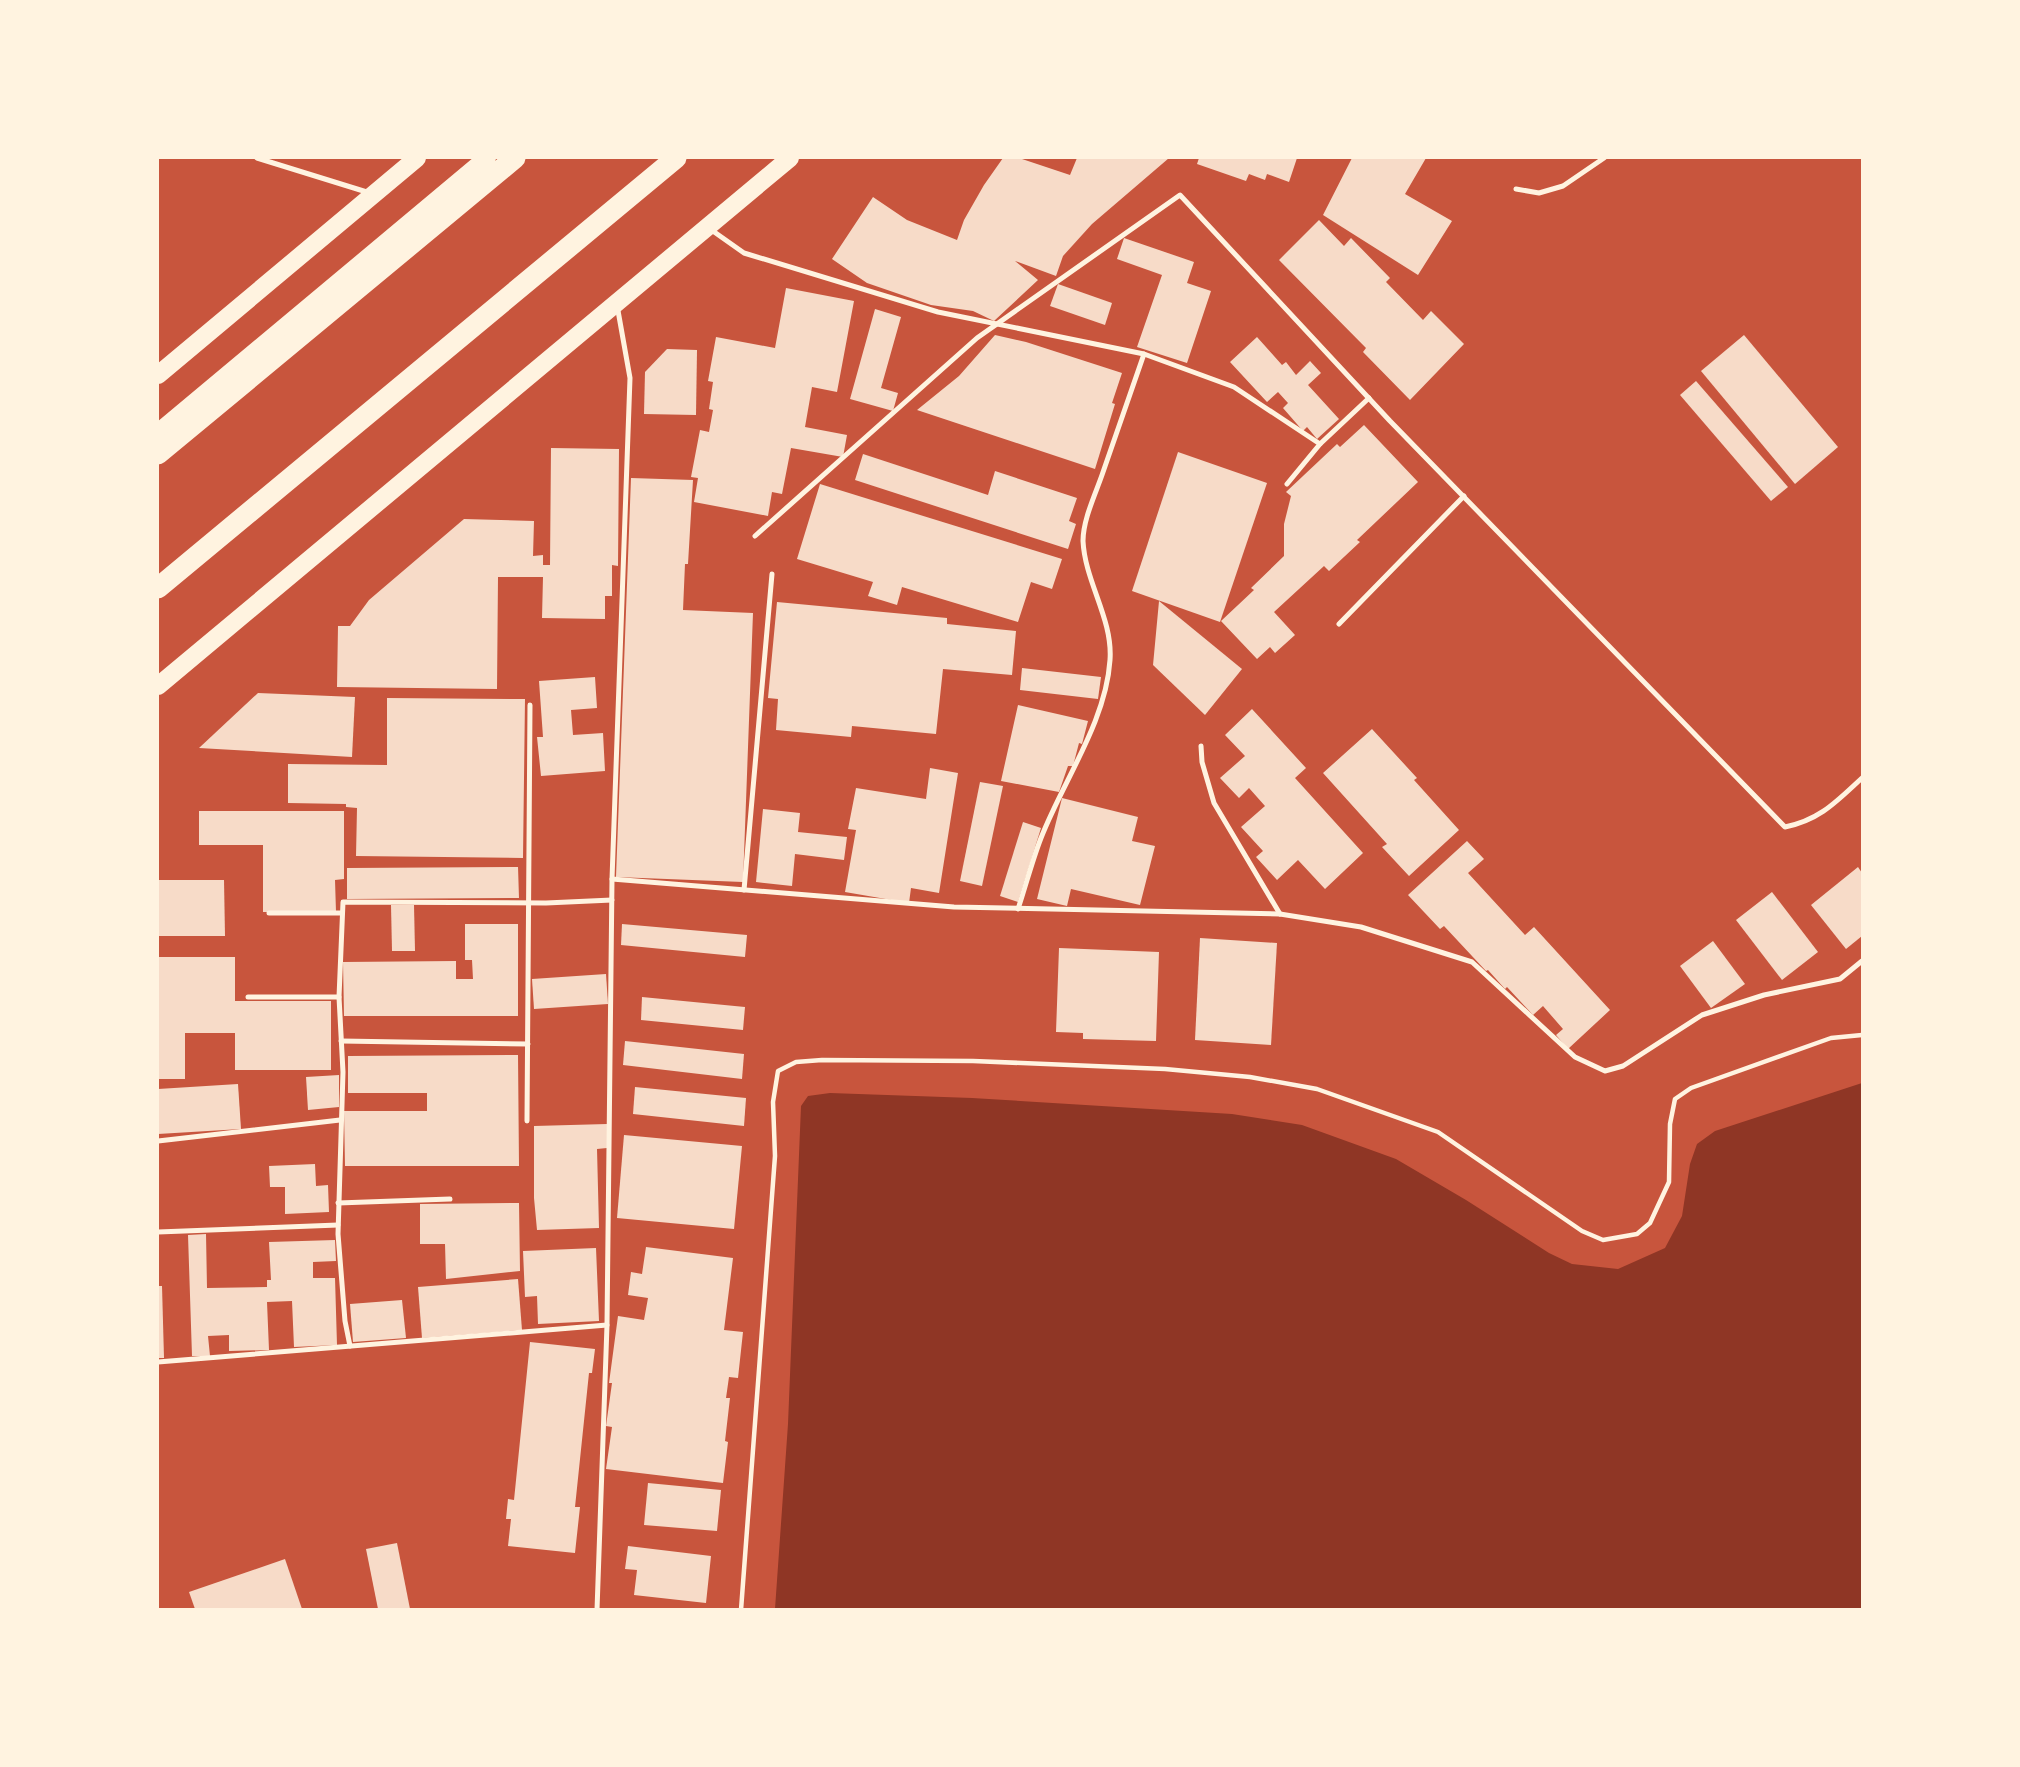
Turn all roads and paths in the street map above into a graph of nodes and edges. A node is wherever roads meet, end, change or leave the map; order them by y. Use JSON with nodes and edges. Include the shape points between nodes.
{"nodes":[{"id":1,"x":257,"y":158,"type":"edge"},
{"id":2,"x":417,"y":158,"type":"edge"},
{"id":3,"x":487,"y":158,"type":"edge"},
{"id":4,"x":514,"y":158,"type":"edge"},
{"id":5,"x":678,"y":158,"type":"edge"},
{"id":6,"x":790,"y":158,"type":"edge"},
{"id":7,"x":1604,"y":158,"type":"edge"},
{"id":8,"x":1516,"y":188,"type":"dead end"},
{"id":9,"x":373,"y":194,"type":"junction"},
{"id":10,"x":708,"y":227,"type":"junction"},
{"id":11,"x":617,"y":303,"type":"junction"},
{"id":12,"x":996,"y":324,"type":"junction"},
{"id":13,"x":1144,"y":354,"type":"junction"},
{"id":14,"x":158,"y":375,"type":"edge"},
{"id":15,"x":1369,"y":398,"type":"junction"},
{"id":16,"x":158,"y":433,"type":"edge"},
{"id":17,"x":1320,"y":444,"type":"junction"},
{"id":18,"x":158,"y":454,"type":"edge"},
{"id":19,"x":1287,"y":484,"type":"dead end"},
{"id":20,"x":1464,"y":496,"type":"junction"},
{"id":21,"x":755,"y":536,"type":"dead end"},
{"id":22,"x":772,"y":574,"type":"dead end"},
{"id":23,"x":158,"y":588,"type":"edge"},
{"id":24,"x":1339,"y":624,"type":"dead end"},
{"id":25,"x":158,"y":686,"type":"edge"},
{"id":26,"x":530,"y":705,"type":"dead end"},
{"id":27,"x":1201,"y":746,"type":"dead end"},
{"id":28,"x":1863,"y":778,"type":"edge"},
{"id":29,"x":612,"y":879,"type":"junction"},
{"id":30,"x":744,"y":890,"type":"junction"},
{"id":31,"x":612,"y":900,"type":"junction"},
{"id":32,"x":527,"y":902,"type":"junction"},
{"id":33,"x":1018,"y":909,"type":"junction"},
{"id":34,"x":269,"y":913,"type":"dead end"},
{"id":35,"x":342,"y":913,"type":"junction"},
{"id":36,"x":1280,"y":914,"type":"junction"},
{"id":37,"x":1863,"y":961,"type":"edge"},
{"id":38,"x":248,"y":997,"type":"dead end"},
{"id":39,"x":339,"y":997,"type":"junction"},
{"id":40,"x":1863,"y":1035,"type":"edge"},
{"id":41,"x":341,"y":1041,"type":"junction"},
{"id":42,"x":527,"y":1044,"type":"junction"},
{"id":43,"x":340,"y":1120,"type":"junction"},
{"id":44,"x":527,"y":1121,"type":"dead end"},
{"id":45,"x":158,"y":1141,"type":"edge"},
{"id":46,"x":450,"y":1199,"type":"dead end"},
{"id":47,"x":338,"y":1203,"type":"junction"},
{"id":48,"x":338,"y":1225,"type":"junction"},
{"id":49,"x":158,"y":1231,"type":"edge"},
{"id":50,"x":607,"y":1325,"type":"junction"},
{"id":51,"x":350,"y":1346,"type":"junction"},
{"id":52,"x":158,"y":1362,"type":"edge"},
{"id":53,"x":597,"y":1609,"type":"edge"},
{"id":54,"x":741,"y":1609,"type":"edge"}],
"edges":[{"from":1,"to":9,"type":"lane"},
{"from":2,"to":9,"type":"main road"},
{"from":3,"to":16,"type":"main road"},
{"from":4,"to":18,"type":"highway"},
{"from":5,"to":23,"type":"highway"},
{"from":6,"to":10,"type":"main road"},
{"from":7,"to":8,"type":"lane","via":[[1563,186],[1539,192]]},
{"from":9,"to":14,"type":"main road"},
{"from":10,"to":11,"type":"main road"},
{"from":10,"to":12,"type":"lane","via":[[744,253],[939,312]]},
{"from":11,"to":25,"type":"main road"},
{"from":11,"to":29,"type":"lane","via":[[630,378]]},
{"from":12,"to":13,"type":"lane"},
{"from":12,"to":15,"type":"lane","via":[[1180,195]]},
{"from":12,"to":21,"type":"lane"},
{"from":13,"to":17,"type":"lane","via":[[1234,387]]},
{"from":13,"to":33,"type":"lane","via":[[1083,539],[1107,633],[1110,659],[1105,684],[1097,716],[1041,838]]},
{"from":15,"to":17,"type":"lane"},
{"from":15,"to":20,"type":"lane"},
{"from":17,"to":19,"type":"lane"},
{"from":20,"to":24,"type":"lane"},
{"from":20,"to":28,"type":"lane","via":[[1785,827],[1821,815]]},
{"from":22,"to":30,"type":"lane"},
{"from":26,"to":32,"type":"lane"},
{"from":27,"to":36,"type":"lane","via":[[1214,803]]},
{"from":29,"to":30,"type":"lane"},
{"from":29,"to":31,"type":"lane"},
{"from":30,"to":33,"type":"lane"},
{"from":31,"to":32,"type":"lane"},
{"from":31,"to":50,"type":"lane"},
{"from":32,"to":35,"type":"lane","via":[[357,901],[343,902]]},
{"from":32,"to":42,"type":"lane"},
{"from":33,"to":36,"type":"lane"},
{"from":34,"to":35,"type":"lane"},
{"from":35,"to":39,"type":"lane"},
{"from":36,"to":37,"type":"lane","via":[[1361,927],[1472,962],[1575,1057],[1605,1071],[1623,1066],[1702,1015],[1764,995],[1840,979]]},
{"from":38,"to":39,"type":"lane"},
{"from":39,"to":41,"type":"lane"},
{"from":40,"to":54,"type":"path","via":[[1831,1038],[1691,1088],[1675,1099],[1669,1182],[1650,1223],[1637,1234],[1603,1240],[1581,1231],[1438,1132],[1317,1089],[1165,1069],[973,1061],[796,1062],[778,1072],[773,1102],[775,1156]]},
{"from":41,"to":42,"type":"lane"},
{"from":41,"to":43,"type":"lane"},
{"from":42,"to":44,"type":"lane"},
{"from":43,"to":45,"type":"lane"},
{"from":43,"to":47,"type":"lane"},
{"from":46,"to":47,"type":"lane"},
{"from":47,"to":48,"type":"lane"},
{"from":48,"to":49,"type":"lane"},
{"from":48,"to":51,"type":"lane"},
{"from":50,"to":51,"type":"lane"},
{"from":50,"to":53,"type":"lane"},
{"from":51,"to":52,"type":"lane"}]}
